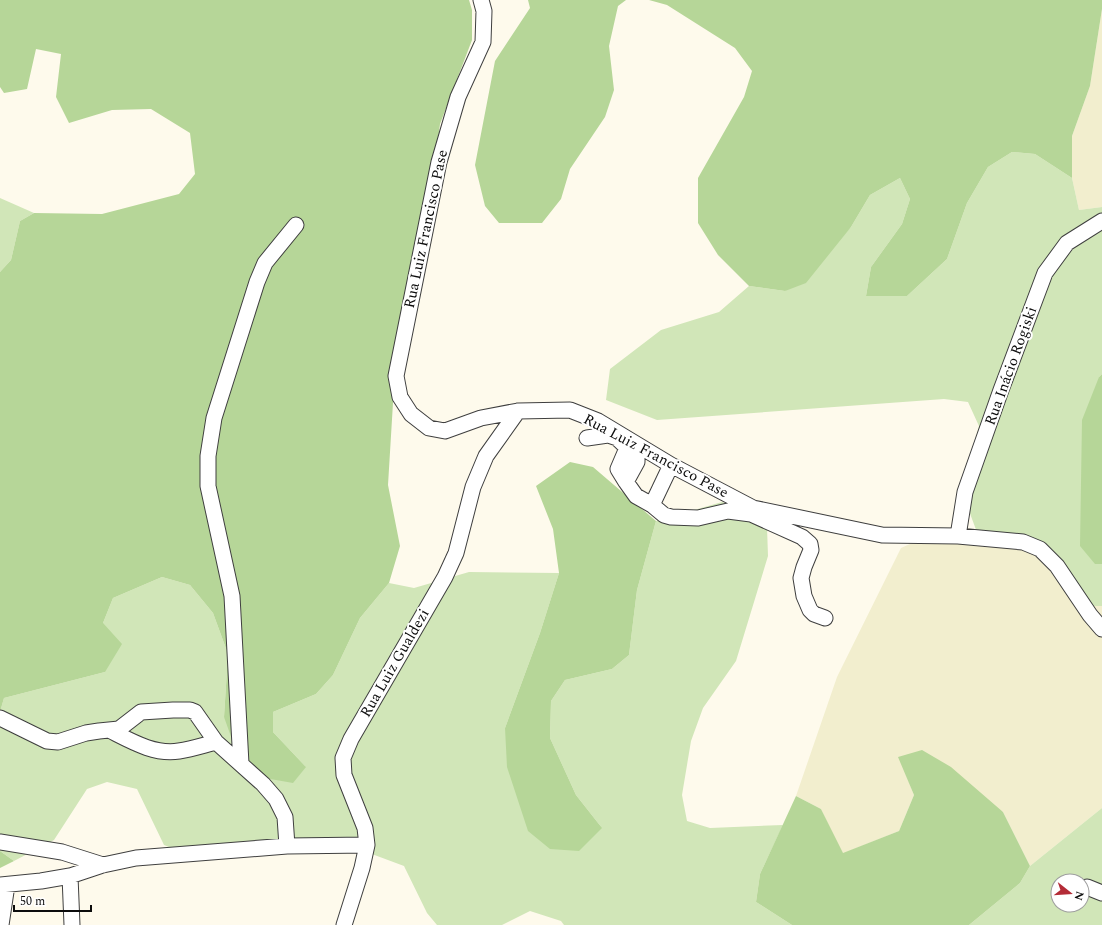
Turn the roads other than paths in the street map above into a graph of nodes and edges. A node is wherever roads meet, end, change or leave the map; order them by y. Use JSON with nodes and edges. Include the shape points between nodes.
{"nodes":[{"id":1,"x":481,"y":0,"type":"edge"},
{"id":2,"x":1102,"y":221,"type":"edge"},
{"id":3,"x":296,"y":225,"type":"dead end"},
{"id":4,"x":518,"y":411,"type":"junction"},
{"id":5,"x":587,"y":438,"type":"dead end"},
{"id":6,"x":672,"y":465,"type":"junction"},
{"id":7,"x":652,"y":505,"type":"junction"},
{"id":8,"x":958,"y":536,"type":"junction"},
{"id":9,"x":825,"y":618,"type":"dead end"},
{"id":10,"x":1102,"y":629,"type":"edge"},
{"id":11,"x":0,"y":718,"type":"edge"},
{"id":12,"x":109,"y":730,"type":"junction"},
{"id":13,"x":216,"y":742,"type":"junction"},
{"id":14,"x":241,"y":764,"type":"junction"},
{"id":15,"x":0,"y":842,"type":"edge"},
{"id":16,"x":367,"y":844,"type":"junction"},
{"id":17,"x":287,"y":846,"type":"junction"},
{"id":18,"x":102,"y":865,"type":"junction"},
{"id":19,"x":70,"y":876,"type":"junction"},
{"id":20,"x":4,"y":885,"type":"edge"},
{"id":21,"x":1090,"y":888,"type":"edge"},
{"id":22,"x":1102,"y":893,"type":"edge"},
{"id":23,"x":1,"y":925,"type":"edge"},
{"id":24,"x":72,"y":925,"type":"edge"},
{"id":25,"x":344,"y":925,"type":"edge"}],
"edges":[{"from":1,"to":4,"type":"street","name":"Rua Luiz Francisco Pase","via":[[484,11],[482,42],[458,97],[439,162],[396,376],[400,397],[411,414],[428,428],[445,431],[481,418]]},
{"from":2,"to":8,"type":"street","name":"Rua Inácio Rogiski","via":[[1067,242],[1045,273],[965,492]]},
{"from":3,"to":14,"type":"street","via":[[265,263],[257,282],[214,418],[208,456],[208,486],[232,596]]},
{"from":4,"to":6,"type":"street","name":"Rua Luiz Francisco Pase","via":[[570,410],[598,420]]},
{"from":4,"to":16,"type":"street","name":"Rua Luiz Gualdezi","via":[[486,456],[473,487],[456,553],[445,577],[343,758],[344,775],[365,828]]},
{"from":5,"to":7,"type":"street","via":[[608,435],[617,438],[627,448],[618,469],[636,496]]},
{"from":6,"to":7,"type":"street"},
{"from":6,"to":8,"type":"street","name":"Rua Luiz Francisco Pase","via":[[753,508],[882,535]]},
{"from":7,"to":9,"type":"street","via":[[664,515],[671,517],[698,518],[728,511],[751,514],[802,537],[810,544],[811,550],[801,578],[804,596],[810,610]]},
{"from":8,"to":10,"type":"street","name":"Rua Luiz Francisco Pase","via":[[1023,542],[1040,549],[1058,566]]},
{"from":11,"to":12,"type":"street","via":[[47,741],[58,742],[86,733]]},
{"from":12,"to":13,"type":"street","via":[[140,746],[159,751],[179,751]]},
{"from":12,"to":13,"type":"street","via":[[119,729],[141,712],[190,710],[195,712]]},
{"from":13,"to":14,"type":"street"},
{"from":14,"to":17,"type":"street","via":[[263,784],[282,808]]},
{"from":15,"to":18,"type":"street","via":[[62,852]]},
{"from":16,"to":17,"type":"street"},
{"from":16,"to":25,"type":"street","name":"Rua Luiz Gualdezi"},
{"from":17,"to":18,"type":"street","via":[[136,858]]},
{"from":18,"to":19,"type":"street"},
{"from":19,"to":20,"type":"street"},
{"from":19,"to":24,"type":"street"},
{"from":20,"to":23,"type":"street"},
{"from":21,"to":22,"type":"street"}]}
